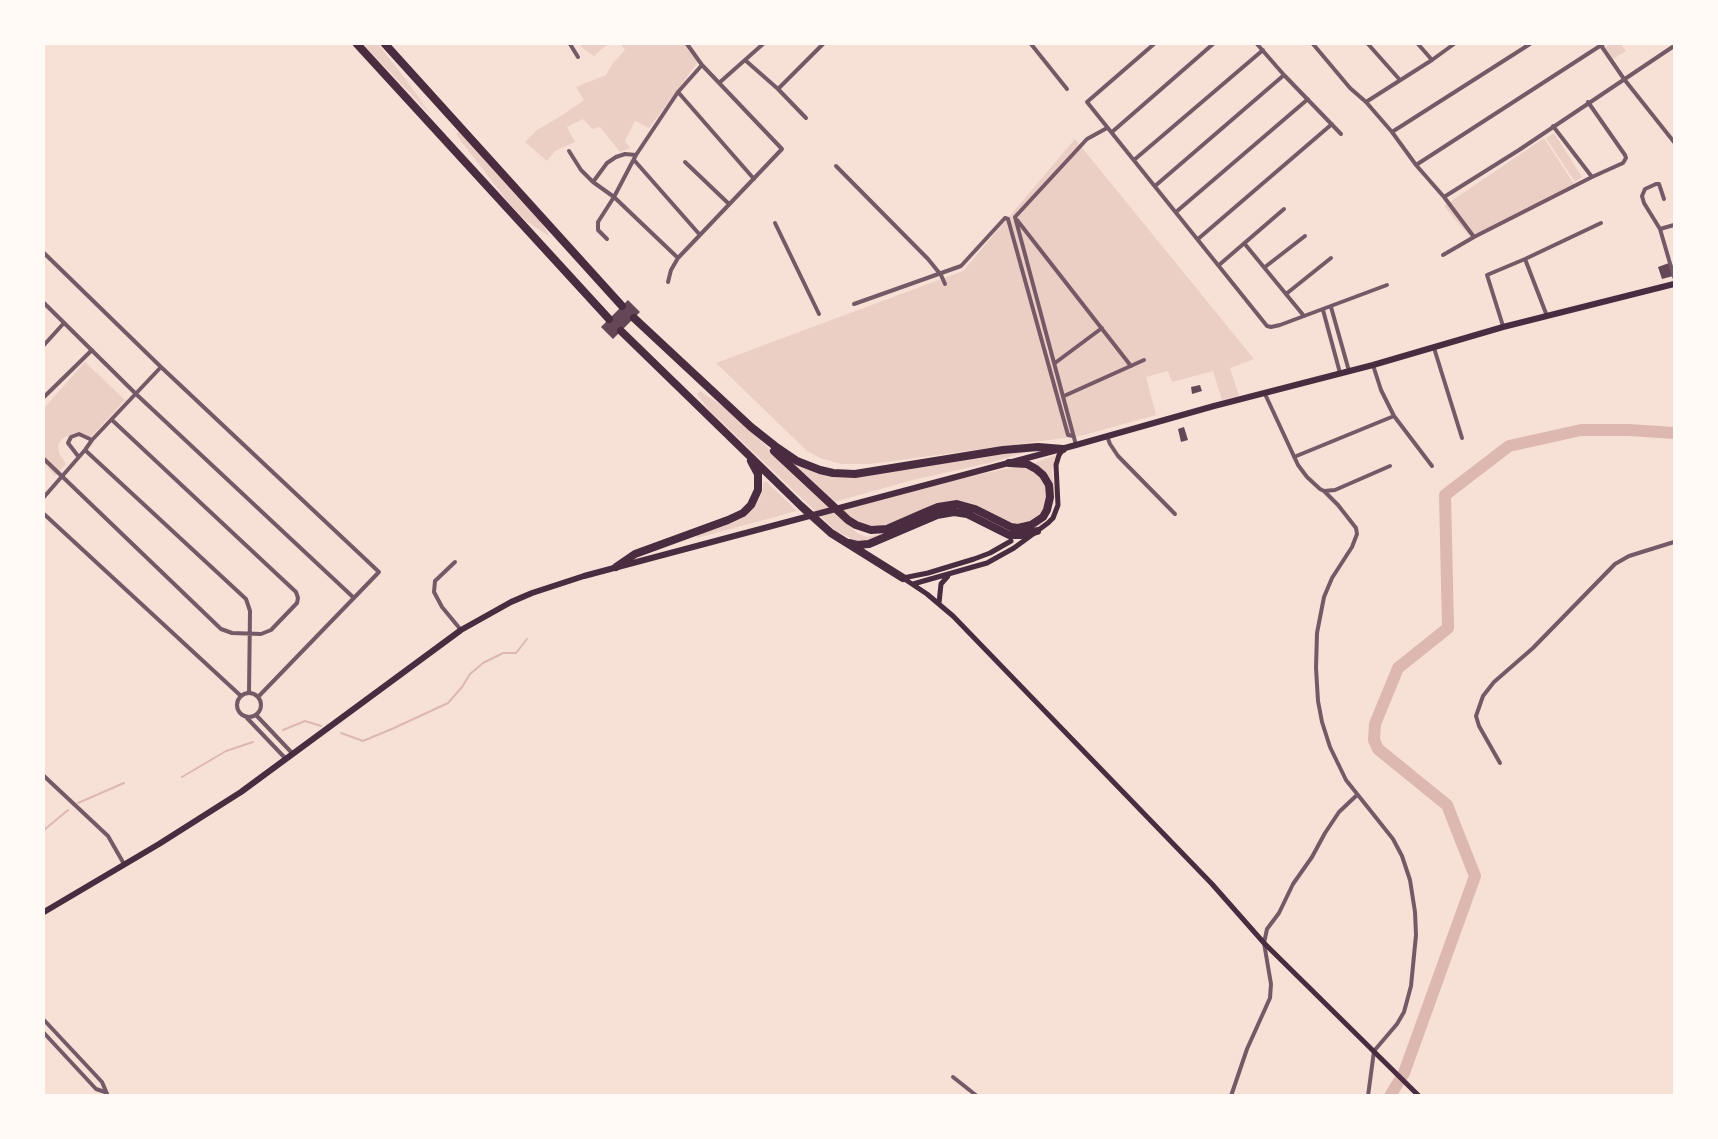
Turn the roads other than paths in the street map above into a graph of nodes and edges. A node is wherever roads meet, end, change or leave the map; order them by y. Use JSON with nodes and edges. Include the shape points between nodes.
{"nodes":[{"id":1,"x":357,"y":44,"type":"edge"},
{"id":2,"x":385,"y":44,"type":"edge"},
{"id":3,"x":570,"y":44,"type":"edge"},
{"id":4,"x":687,"y":44,"type":"edge"},
{"id":5,"x":763,"y":44,"type":"edge"},
{"id":6,"x":823,"y":44,"type":"edge"},
{"id":7,"x":1030,"y":44,"type":"edge"},
{"id":8,"x":1154,"y":44,"type":"edge"},
{"id":9,"x":1211,"y":44,"type":"edge"},
{"id":10,"x":1257,"y":44,"type":"edge"},
{"id":11,"x":1313,"y":44,"type":"edge"},
{"id":12,"x":1368,"y":44,"type":"edge"},
{"id":13,"x":1418,"y":44,"type":"edge"},
{"id":14,"x":1454,"y":44,"type":"edge"},
{"id":15,"x":1530,"y":44,"type":"edge"},
{"id":16,"x":1601,"y":44,"type":"edge"},
{"id":17,"x":1674,"y":46,"type":"edge"},
{"id":18,"x":1263,"y":50,"type":"junction"},
{"id":19,"x":578,"y":57,"type":"dead end"},
{"id":20,"x":745,"y":60,"type":"junction"},
{"id":21,"x":1432,"y":60,"type":"junction"},
{"id":22,"x":702,"y":65,"type":"junction"},
{"id":23,"x":1284,"y":75,"type":"junction"},
{"id":24,"x":1624,"y":79,"type":"junction"},
{"id":25,"x":1400,"y":80,"type":"junction"},
{"id":26,"x":719,"y":83,"type":"junction"},
{"id":27,"x":778,"y":89,"type":"junction"},
{"id":28,"x":1067,"y":89,"type":"dead end"},
{"id":29,"x":678,"y":92,"type":"junction"},
{"id":30,"x":1308,"y":99,"type":"junction"},
{"id":31,"x":1366,"y":102,"type":"junction"},
{"id":32,"x":1588,"y":102,"type":"junction"},
{"id":33,"x":806,"y":118,"type":"dead end"},
{"id":34,"x":1332,"y":124,"type":"junction"},
{"id":35,"x":1553,"y":126,"type":"junction"},
{"id":36,"x":1107,"y":128,"type":"junction"},
{"id":37,"x":1112,"y":132,"type":"junction"},
{"id":38,"x":1392,"y":132,"type":"junction"},
{"id":39,"x":1341,"y":134,"type":"dead end"},
{"id":40,"x":1674,"y":142,"type":"edge"},
{"id":41,"x":569,"y":151,"type":"dead end"},
{"id":42,"x":635,"y":158,"type":"junction"},
{"id":43,"x":1134,"y":160,"type":"junction"},
{"id":44,"x":685,"y":162,"type":"dead end"},
{"id":45,"x":1416,"y":165,"type":"junction"},
{"id":46,"x":836,"y":166,"type":"dead end"},
{"id":47,"x":1592,"y":177,"type":"junction"},
{"id":48,"x":754,"y":179,"type":"junction"},
{"id":49,"x":593,"y":182,"type":"junction"},
{"id":50,"x":1155,"y":186,"type":"junction"},
{"id":51,"x":614,"y":197,"type":"junction"},
{"id":52,"x":1444,"y":197,"type":"junction"},
{"id":53,"x":1664,"y":199,"type":"dead end"},
{"id":54,"x":729,"y":204,"type":"junction"},
{"id":55,"x":1284,"y":209,"type":"dead end"},
{"id":56,"x":1176,"y":212,"type":"junction"},
{"id":57,"x":1015,"y":217,"type":"junction"},
{"id":58,"x":1602,"y":223,"type":"dead end"},
{"id":59,"x":775,"y":224,"type":"dead end"},
{"id":60,"x":1674,"y":225,"type":"edge"},
{"id":61,"x":1660,"y":229,"type":"junction"},
{"id":62,"x":700,"y":235,"type":"junction"},
{"id":63,"x":1305,"y":236,"type":"dead end"},
{"id":64,"x":1474,"y":237,"type":"junction"},
{"id":65,"x":607,"y":239,"type":"dead end"},
{"id":66,"x":1198,"y":239,"type":"junction"},
{"id":67,"x":1244,"y":243,"type":"junction"},
{"id":68,"x":44,"y":254,"type":"edge"},
{"id":69,"x":1443,"y":255,"type":"dead end"},
{"id":70,"x":678,"y":258,"type":"junction"},
{"id":71,"x":1331,"y":258,"type":"dead end"},
{"id":72,"x":1525,"y":259,"type":"junction"},
{"id":73,"x":1219,"y":265,"type":"junction"},
{"id":74,"x":1265,"y":267,"type":"junction"},
{"id":75,"x":941,"y":275,"type":"junction"},
{"id":76,"x":1674,"y":277,"type":"edge"},
{"id":77,"x":668,"y":282,"type":"dead end"},
{"id":78,"x":945,"y":284,"type":"dead end"},
{"id":79,"x":1674,"y":284,"type":"edge"},
{"id":80,"x":1387,"y":285,"type":"dead end"},
{"id":81,"x":1286,"y":294,"type":"junction"},
{"id":82,"x":44,"y":303,"type":"edge"},
{"id":83,"x":854,"y":304,"type":"dead end"},
{"id":84,"x":622,"y":306,"type":"dead end"},
{"id":85,"x":1331,"y":307,"type":"junction"},
{"id":86,"x":1323,"y":310,"type":"junction"},
{"id":87,"x":819,"y":314,"type":"dead end"},
{"id":88,"x":1305,"y":316,"type":"junction"},
{"id":89,"x":1547,"y":316,"type":"junction"},
{"id":90,"x":634,"y":318,"type":"dead end"},
{"id":91,"x":609,"y":319,"type":"dead end"},
{"id":92,"x":63,"y":324,"type":"junction"},
{"id":93,"x":1503,"y":327,"type":"junction"},
{"id":94,"x":1102,"y":328,"type":"junction"},
{"id":95,"x":1336,"y":328,"type":"junction"},
{"id":96,"x":621,"y":330,"type":"dead end"},
{"id":97,"x":1328,"y":330,"type":"junction"},
{"id":98,"x":44,"y":345,"type":"edge"},
{"id":99,"x":1341,"y":346,"type":"junction"},
{"id":100,"x":1434,"y":347,"type":"junction"},
{"id":101,"x":1333,"y":349,"type":"junction"},
{"id":102,"x":92,"y":350,"type":"junction"},
{"id":103,"x":1144,"y":360,"type":"dead end"},
{"id":104,"x":1055,"y":363,"type":"junction"},
{"id":105,"x":1372,"y":365,"type":"junction"},
{"id":106,"x":1131,"y":366,"type":"junction"},
{"id":107,"x":161,"y":367,"type":"junction"},
{"id":108,"x":1349,"y":371,"type":"junction"},
{"id":109,"x":1340,"y":373,"type":"junction"},
{"id":110,"x":1264,"y":393,"type":"junction"},
{"id":111,"x":136,"y":394,"type":"junction"},
{"id":112,"x":1064,"y":396,"type":"junction"},
{"id":113,"x":44,"y":397,"type":"edge"},
{"id":114,"x":1394,"y":416,"type":"junction"},
{"id":115,"x":112,"y":420,"type":"junction"},
{"id":116,"x":752,"y":427,"type":"junction"},
{"id":117,"x":1073,"y":436,"type":"junction"},
{"id":118,"x":1107,"y":436,"type":"junction"},
{"id":119,"x":1462,"y":438,"type":"dead end"},
{"id":120,"x":92,"y":440,"type":"junction"},
{"id":121,"x":1076,"y":445,"type":"junction"},
{"id":122,"x":1064,"y":448,"type":"junction"},
{"id":123,"x":85,"y":450,"type":"junction"},
{"id":124,"x":748,"y":454,"type":"junction"},
{"id":125,"x":78,"y":456,"type":"junction"},
{"id":126,"x":1294,"y":457,"type":"junction"},
{"id":127,"x":44,"y":459,"type":"edge"},
{"id":128,"x":1009,"y":463,"type":"junction"},
{"id":129,"x":1390,"y":466,"type":"dead end"},
{"id":130,"x":1432,"y":466,"type":"dead end"},
{"id":131,"x":62,"y":477,"type":"junction"},
{"id":132,"x":1324,"y":491,"type":"junction"},
{"id":133,"x":44,"y":497,"type":"edge"},
{"id":134,"x":44,"y":514,"type":"edge"},
{"id":135,"x":1174,"y":514,"type":"dead end"},
{"id":136,"x":1037,"y":531,"type":"junction"},
{"id":137,"x":1011,"y":541,"type":"dead end"},
{"id":138,"x":844,"y":542,"type":"junction"},
{"id":139,"x":1674,"y":542,"type":"edge"},
{"id":140,"x":455,"y":562,"type":"dead end"},
{"id":141,"x":616,"y":567,"type":"junction"},
{"id":142,"x":950,"y":574,"type":"junction"},
{"id":143,"x":903,"y":578,"type":"junction"},
{"id":144,"x":913,"y":584,"type":"junction"},
{"id":145,"x":354,"y":598,"type":"junction"},
{"id":146,"x":939,"y":603,"type":"junction"},
{"id":147,"x":461,"y":630,"type":"junction"},
{"id":148,"x":250,"y":633,"type":"junction"},
{"id":149,"x":249,"y":693,"type":"junction"},
{"id":150,"x":241,"y":696,"type":"junction"},
{"id":151,"x":258,"y":697,"type":"junction"},
{"id":152,"x":256,"y":715,"type":"junction"},
{"id":153,"x":247,"y":717,"type":"junction"},
{"id":154,"x":287,"y":747,"type":"junction"},
{"id":155,"x":280,"y":753,"type":"junction"},
{"id":156,"x":293,"y":754,"type":"junction"},
{"id":157,"x":285,"y":759,"type":"junction"},
{"id":158,"x":1500,"y":763,"type":"dead end"},
{"id":159,"x":44,"y":776,"type":"edge"},
{"id":160,"x":1357,"y":795,"type":"junction"},
{"id":161,"x":125,"y":864,"type":"junction"},
{"id":162,"x":44,"y":912,"type":"edge"},
{"id":163,"x":1264,"y":943,"type":"junction"},
{"id":164,"x":44,"y":1020,"type":"edge"},
{"id":165,"x":44,"y":1033,"type":"edge"},
{"id":166,"x":1374,"y":1051,"type":"junction"},
{"id":167,"x":953,"y":1077,"type":"dead end"},
{"id":168,"x":107,"y":1094,"type":"edge"},
{"id":169,"x":977,"y":1095,"type":"edge"},
{"id":170,"x":1231,"y":1095,"type":"edge"},
{"id":171,"x":1368,"y":1095,"type":"edge"},
{"id":172,"x":1419,"y":1095,"type":"edge"}],
"edges":[{"from":1,"to":91,"type":"highway"},
{"from":2,"to":84,"type":"highway"},
{"from":3,"to":19,"type":"street"},
{"from":4,"to":22,"type":"street"},
{"from":5,"to":20,"type":"street"},
{"from":6,"to":27,"type":"street"},
{"from":7,"to":28,"type":"street"},
{"from":8,"to":36,"type":"street","via":[[1088,100]]},
{"from":9,"to":37,"type":"street"},
{"from":10,"to":18,"type":"street"},
{"from":11,"to":31,"type":"street"},
{"from":12,"to":25,"type":"street"},
{"from":13,"to":21,"type":"street"},
{"from":14,"to":21,"type":"street"},
{"from":15,"to":38,"type":"street"},
{"from":16,"to":24,"type":"street"},
{"from":16,"to":45,"type":"street"},
{"from":17,"to":24,"type":"street"},
{"from":18,"to":23,"type":"street"},
{"from":18,"to":43,"type":"street"},
{"from":20,"to":26,"type":"street"},
{"from":20,"to":27,"type":"street"},
{"from":21,"to":25,"type":"street"},
{"from":22,"to":26,"type":"street"},
{"from":22,"to":29,"type":"street"},
{"from":23,"to":30,"type":"street"},
{"from":23,"to":50,"type":"street"},
{"from":24,"to":32,"type":"street"},
{"from":24,"to":40,"type":"street"},
{"from":25,"to":31,"type":"street"},
{"from":26,"to":48,"type":"street","via":[[782,149]]},
{"from":27,"to":33,"type":"street"},
{"from":29,"to":42,"type":"street"},
{"from":29,"to":48,"type":"street"},
{"from":30,"to":34,"type":"street"},
{"from":30,"to":56,"type":"street"},
{"from":31,"to":38,"type":"street"},
{"from":32,"to":35,"type":"street"},
{"from":32,"to":47,"type":"street","via":[[1626,155],[1623,163]]},
{"from":34,"to":39,"type":"street"},
{"from":34,"to":66,"type":"street"},
{"from":35,"to":47,"type":"street"},
{"from":35,"to":52,"type":"street"},
{"from":36,"to":37,"type":"street"},
{"from":36,"to":57,"type":"street","via":[[1087,139]]},
{"from":37,"to":43,"type":"street"},
{"from":38,"to":45,"type":"street"},
{"from":41,"to":49,"type":"street"},
{"from":42,"to":49,"type":"street","via":[[625,154],[616,157]]},
{"from":42,"to":51,"type":"street"},
{"from":42,"to":62,"type":"street"},
{"from":43,"to":50,"type":"street"},
{"from":44,"to":54,"type":"street"},
{"from":45,"to":52,"type":"street"},
{"from":46,"to":75,"type":"street"},
{"from":47,"to":64,"type":"street"},
{"from":48,"to":54,"type":"street"},
{"from":49,"to":51,"type":"street"},
{"from":50,"to":56,"type":"street"},
{"from":51,"to":65,"type":"street","via":[[597,226]]},
{"from":51,"to":70,"type":"street"},
{"from":52,"to":64,"type":"street"},
{"from":53,"to":61,"type":"street","via":[[1659,184],[1645,189],[1642,196]]},
{"from":54,"to":62,"type":"street"},
{"from":55,"to":67,"type":"street"},
{"from":56,"to":66,"type":"street"},
{"from":57,"to":94,"type":"street"},
{"from":57,"to":104,"type":"street"},
{"from":58,"to":72,"type":"street"},
{"from":59,"to":87,"type":"street"},
{"from":60,"to":61,"type":"street"},
{"from":61,"to":76,"type":"street"},
{"from":62,"to":70,"type":"street"},
{"from":63,"to":74,"type":"street"},
{"from":64,"to":69,"type":"street"},
{"from":66,"to":73,"type":"street"},
{"from":67,"to":73,"type":"street"},
{"from":67,"to":74,"type":"street"},
{"from":68,"to":107,"type":"street"},
{"from":70,"to":77,"type":"street"},
{"from":71,"to":81,"type":"street"},
{"from":72,"to":89,"type":"street"},
{"from":72,"to":93,"type":"street","via":[[1487,275]]},
{"from":73,"to":88,"type":"street","via":[[1267,326]]},
{"from":74,"to":81,"type":"street"},
{"from":75,"to":78,"type":"street"},
{"from":75,"to":83,"type":"street"},
{"from":75,"to":117,"type":"street","via":[[961,266],[1008,219],[1068,435]]},
{"from":79,"to":89,"type":"main road"},
{"from":80,"to":85,"type":"street"},
{"from":81,"to":88,"type":"street"},
{"from":82,"to":92,"type":"street"},
{"from":85,"to":86,"type":"street"},
{"from":85,"to":95,"type":"street"},
{"from":86,"to":88,"type":"street"},
{"from":86,"to":97,"type":"street"},
{"from":89,"to":93,"type":"main road"},
{"from":90,"to":116,"type":"highway"},
{"from":92,"to":98,"type":"street"},
{"from":92,"to":102,"type":"street"},
{"from":93,"to":100,"type":"main road"},
{"from":94,"to":104,"type":"street"},
{"from":94,"to":106,"type":"street"},
{"from":95,"to":97,"type":"street"},
{"from":95,"to":99,"type":"street"},
{"from":96,"to":124,"type":"highway"},
{"from":97,"to":101,"type":"street"},
{"from":99,"to":101,"type":"street"},
{"from":99,"to":108,"type":"street"},
{"from":100,"to":105,"type":"main road"},
{"from":100,"to":119,"type":"street"},
{"from":101,"to":109,"type":"street"},
{"from":102,"to":111,"type":"street"},
{"from":102,"to":113,"type":"street"},
{"from":103,"to":106,"type":"street"},
{"from":104,"to":112,"type":"street"},
{"from":105,"to":108,"type":"main road"},
{"from":105,"to":114,"type":"street"},
{"from":106,"to":112,"type":"street"},
{"from":107,"to":111,"type":"street"},
{"from":107,"to":145,"type":"street","via":[[379,572]]},
{"from":108,"to":109,"type":"main road"},
{"from":109,"to":110,"type":"main road"},
{"from":110,"to":118,"type":"main road"},
{"from":110,"to":126,"type":"street"},
{"from":111,"to":115,"type":"street"},
{"from":111,"to":145,"type":"street"},
{"from":112,"to":117,"type":"street"},
{"from":114,"to":126,"type":"street"},
{"from":114,"to":130,"type":"street"},
{"from":115,"to":120,"type":"street"},
{"from":115,"to":148,"type":"street","via":[[296,592],[297,603],[271,630]]},
{"from":116,"to":122,"type":"highway","via":[[797,461],[846,474],[1003,450]]},
{"from":116,"to":128,"type":"highway","via":[[848,520],[872,530],[887,529],[938,507],[957,504],[1011,527],[1031,525],[1047,510],[1049,485],[1043,475],[1027,464]]},
{"from":117,"to":121,"type":"street"},
{"from":118,"to":121,"type":"main road"},
{"from":118,"to":135,"type":"street","via":[[1125,464]]},
{"from":120,"to":123,"type":"street"},
{"from":120,"to":125,"type":"street","via":[[79,434],[71,437],[68,443]]},
{"from":121,"to":122,"type":"main road"},
{"from":122,"to":128,"type":"main road"},
{"from":122,"to":136,"type":"main road","via":[[1056,465],[1056,512]]},
{"from":123,"to":125,"type":"street"},
{"from":123,"to":148,"type":"street","via":[[246,599]]},
{"from":124,"to":138,"type":"highway"},
{"from":124,"to":141,"type":"highway","via":[[759,485],[748,509],[734,518],[636,554]]},
{"from":125,"to":131,"type":"street"},
{"from":126,"to":132,"type":"street","via":[[1314,485]]},
{"from":127,"to":131,"type":"street"},
{"from":128,"to":141,"type":"main road"},
{"from":129,"to":132,"type":"street"},
{"from":131,"to":133,"type":"street"},
{"from":131,"to":148,"type":"street","via":[[222,629]]},
{"from":132,"to":160,"type":"street","via":[[1357,534],[1324,597],[1317,633],[1318,700],[1326,738]]},
{"from":134,"to":150,"type":"street"},
{"from":136,"to":138,"type":"highway","via":[[1009,535],[960,512],[946,512],[869,544]]},
{"from":136,"to":142,"type":"main road","via":[[993,560]]},
{"from":137,"to":143,"type":"main road","via":[[974,560]]},
{"from":138,"to":143,"type":"highway"},
{"from":139,"to":158,"type":"street","via":[[1616,564],[1494,682],[1483,696],[1476,716]]},
{"from":140,"to":147,"type":"street","via":[[435,581],[434,592]]},
{"from":141,"to":147,"type":"main road","via":[[511,602]]},
{"from":142,"to":144,"type":"main road"},
{"from":142,"to":146,"type":"main road","via":[[941,584]]},
{"from":143,"to":144,"type":"main road"},
{"from":144,"to":146,"type":"main road"},
{"from":145,"to":151,"type":"street"},
{"from":146,"to":163,"type":"main road","via":[[1212,884]]},
{"from":147,"to":156,"type":"main road"},
{"from":148,"to":149,"type":"street"},
{"from":149,"to":150,"type":"street"},
{"from":149,"to":151,"type":"street"},
{"from":150,"to":153,"type":"street","via":[[237,706],[240,714]]},
{"from":151,"to":152,"type":"street","via":[[261,708]]},
{"from":152,"to":153,"type":"street"},
{"from":152,"to":154,"type":"street"},
{"from":153,"to":155,"type":"street"},
{"from":154,"to":155,"type":"street"},
{"from":154,"to":156,"type":"street"},
{"from":155,"to":157,"type":"street"},
{"from":156,"to":157,"type":"main road"},
{"from":157,"to":161,"type":"main road","via":[[241,792]]},
{"from":159,"to":161,"type":"street","via":[[108,836]]},
{"from":160,"to":163,"type":"street","via":[[1325,833],[1267,929]]},
{"from":160,"to":166,"type":"street","via":[[1402,856],[1415,912],[1411,986],[1404,1011]]},
{"from":161,"to":162,"type":"main road"},
{"from":163,"to":166,"type":"main road"},
{"from":163,"to":170,"type":"street","via":[[1270,998]]},
{"from":164,"to":168,"type":"street","via":[[102,1082]]},
{"from":165,"to":168,"type":"street","via":[[96,1089]]},
{"from":166,"to":171,"type":"street"},
{"from":166,"to":172,"type":"main road"},
{"from":167,"to":169,"type":"street"}]}
